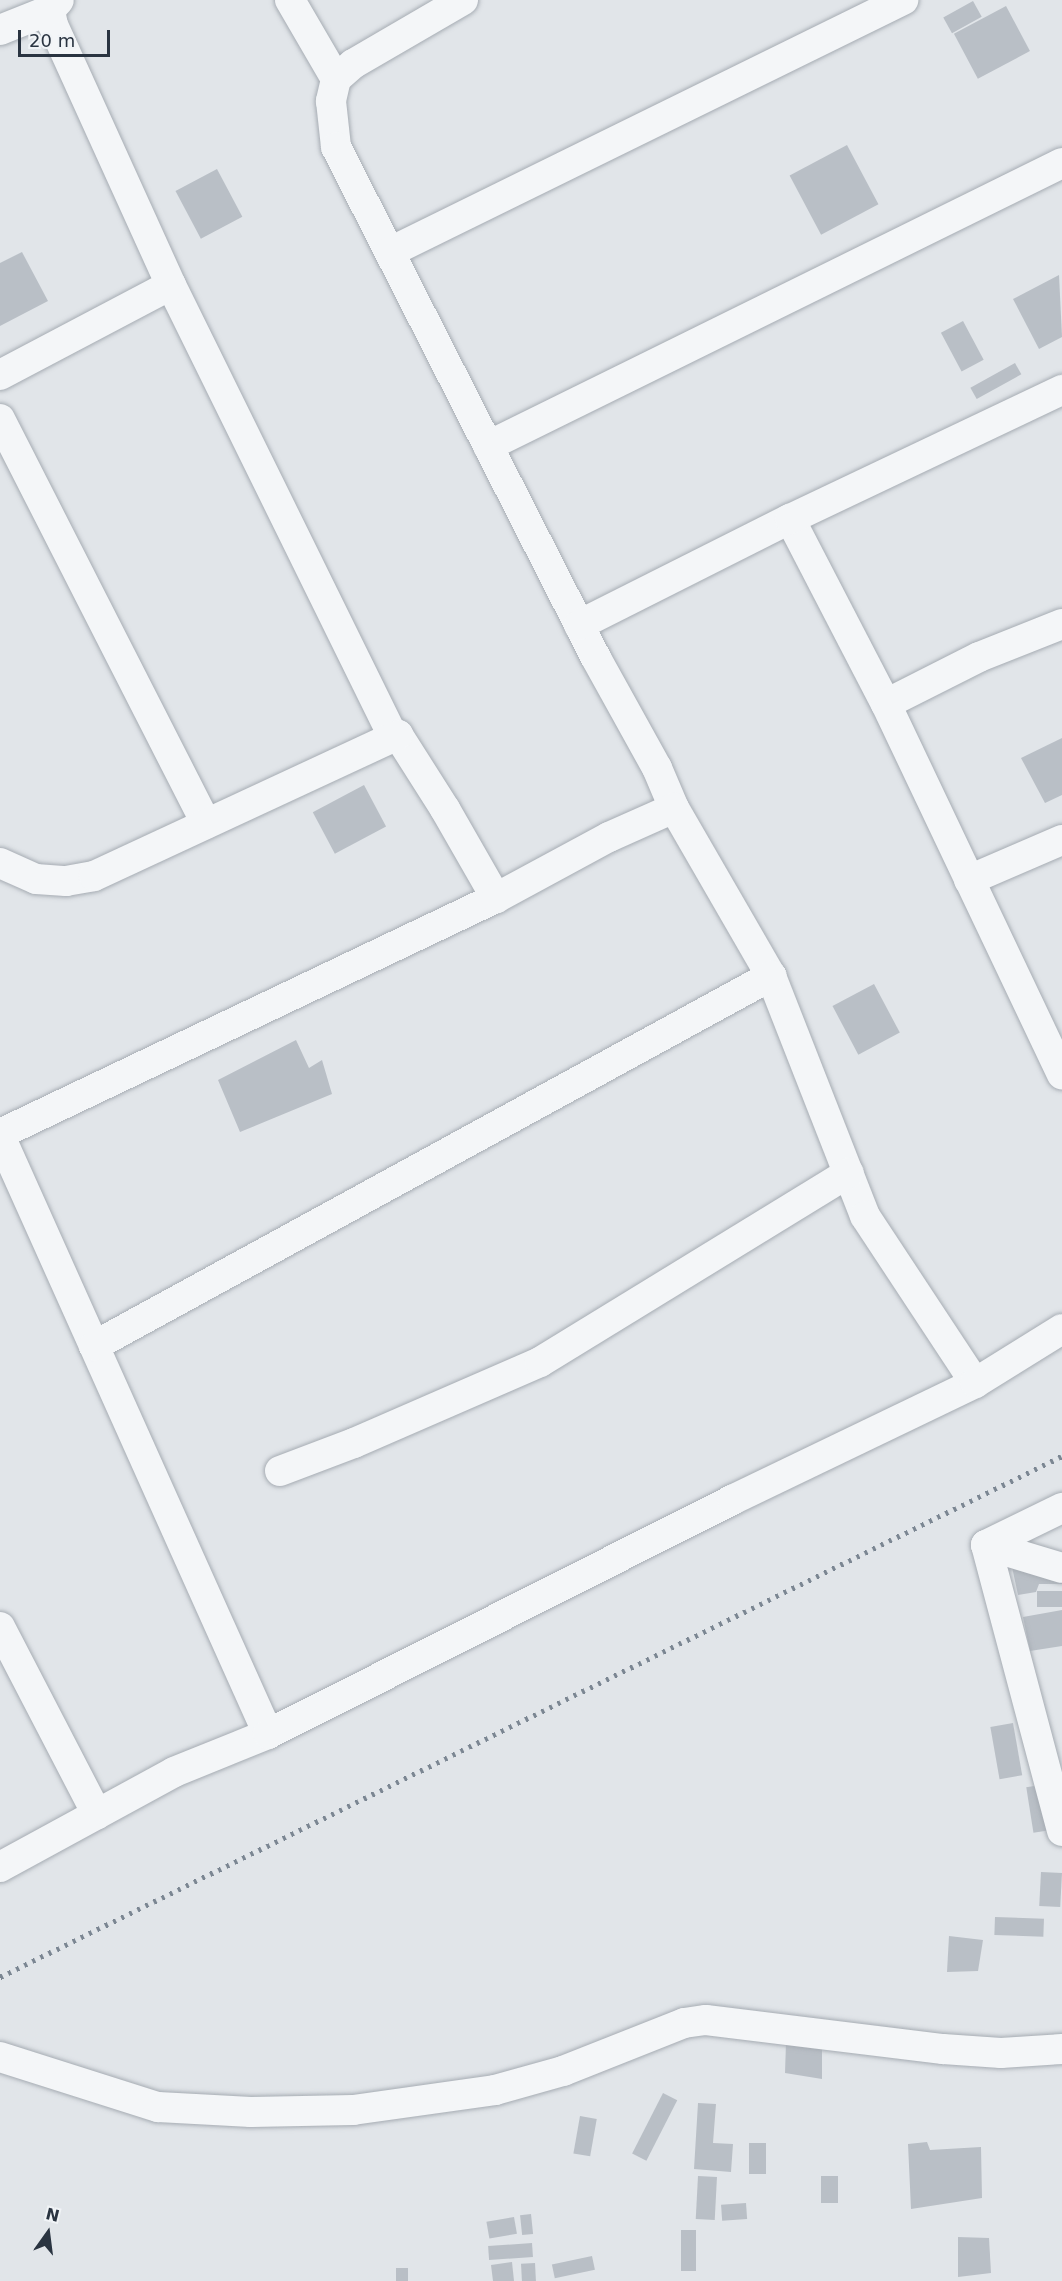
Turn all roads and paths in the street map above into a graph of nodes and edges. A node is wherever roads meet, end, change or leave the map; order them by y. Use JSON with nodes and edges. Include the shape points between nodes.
{"nodes":[{"id":1,"x":290,"y":0,"type":"edge"},
{"id":2,"x":463,"y":0,"type":"edge"},
{"id":3,"x":903,"y":0,"type":"edge"},
{"id":4,"x":55,"y":5,"type":"edge"},
{"id":5,"x":0,"y":30,"type":"edge"},
{"id":6,"x":336,"y":79,"type":"junction"},
{"id":7,"x":1062,"y":163,"type":"edge"},
{"id":8,"x":390,"y":252,"type":"junction"},
{"id":9,"x":171,"y":285,"type":"junction"},
{"id":10,"x":0,"y":375,"type":"edge"},
{"id":11,"x":1062,"y":390,"type":"edge"},
{"id":12,"x":0,"y":419,"type":"edge"},
{"id":13,"x":488,"y":446,"type":"junction"},
{"id":14,"x":790,"y":519,"type":"junction"},
{"id":15,"x":1062,"y":624,"type":"edge"},
{"id":16,"x":579,"y":625,"type":"junction"},
{"id":17,"x":886,"y":704,"type":"junction"},
{"id":18,"x":398,"y":735,"type":"junction"},
{"id":19,"x":674,"y":808,"type":"junction"},
{"id":20,"x":206,"y":824,"type":"junction"},
{"id":21,"x":1062,"y":840,"type":"edge"},
{"id":22,"x":0,"y":863,"type":"edge"},
{"id":23,"x":969,"y":880,"type":"junction"},
{"id":24,"x":496,"y":898,"type":"junction"},
{"id":25,"x":771,"y":975,"type":"junction"},
{"id":26,"x":1062,"y":1074,"type":"edge"},
{"id":27,"x":0,"y":1135,"type":"edge"},
{"id":28,"x":849,"y":1173,"type":"junction"},
{"id":29,"x":1062,"y":1329,"type":"edge"},
{"id":30,"x":94,"y":1346,"type":"junction"},
{"id":31,"x":975,"y":1383,"type":"junction"},
{"id":32,"x":280,"y":1471,"type":"dead end"},
{"id":33,"x":1062,"y":1508,"type":"edge"},
{"id":34,"x":986,"y":1545,"type":"junction"},
{"id":35,"x":1062,"y":1568,"type":"edge"},
{"id":36,"x":0,"y":1627,"type":"edge"},
{"id":37,"x":268,"y":1734,"type":"junction"},
{"id":38,"x":97,"y":1814,"type":"junction"},
{"id":39,"x":1062,"y":1831,"type":"edge"},
{"id":40,"x":0,"y":1867,"type":"edge"},
{"id":41,"x":1062,"y":2049,"type":"edge"},
{"id":42,"x":0,"y":2056,"type":"edge"}],
"edges":[{"from":1,"to":6,"type":"street"},
{"from":2,"to":6,"type":"street","via":[[353,64]]},
{"from":3,"to":8,"type":"street"},
{"from":4,"to":5,"type":"street"},
{"from":4,"to":9,"type":"street","via":[[53,25]]},
{"from":6,"to":8,"type":"street","via":[[331,101],[336,147]]},
{"from":7,"to":13,"type":"street"},
{"from":8,"to":13,"type":"street"},
{"from":9,"to":10,"type":"street"},
{"from":9,"to":18,"type":"street","via":[[391,732]]},
{"from":11,"to":14,"type":"street"},
{"from":12,"to":20,"type":"street"},
{"from":13,"to":16,"type":"street"},
{"from":14,"to":16,"type":"street"},
{"from":14,"to":17,"type":"street"},
{"from":15,"to":17,"type":"street","via":[[979,657]]},
{"from":16,"to":19,"type":"street","via":[[657,768]]},
{"from":17,"to":23,"type":"street"},
{"from":18,"to":20,"type":"street"},
{"from":18,"to":24,"type":"street"},
{"from":19,"to":24,"type":"street","via":[[609,837]]},
{"from":19,"to":25,"type":"street"},
{"from":20,"to":22,"type":"street","via":[[94,876],[36,879]]},
{"from":21,"to":23,"type":"street"},
{"from":23,"to":26,"type":"street"},
{"from":24,"to":27,"type":"street"},
{"from":25,"to":28,"type":"street"},
{"from":25,"to":30,"type":"street"},
{"from":27,"to":30,"type":"street"},
{"from":28,"to":31,"type":"street","via":[[865,1216]]},
{"from":28,"to":32,"type":"street","via":[[540,1362]]},
{"from":29,"to":31,"type":"street"},
{"from":30,"to":37,"type":"street"},
{"from":31,"to":37,"type":"street"},
{"from":33,"to":34,"type":"street"},
{"from":34,"to":35,"type":"street"},
{"from":34,"to":39,"type":"street"},
{"from":36,"to":38,"type":"street"},
{"from":37,"to":38,"type":"street","via":[[174,1772]]},
{"from":38,"to":40,"type":"street"},
{"from":41,"to":42,"type":"street","via":[[1001,2053],[943,2049],[706,2020],[684,2023],[563,2071],[495,2090],[353,2110],[251,2112],[158,2107]]}]}
